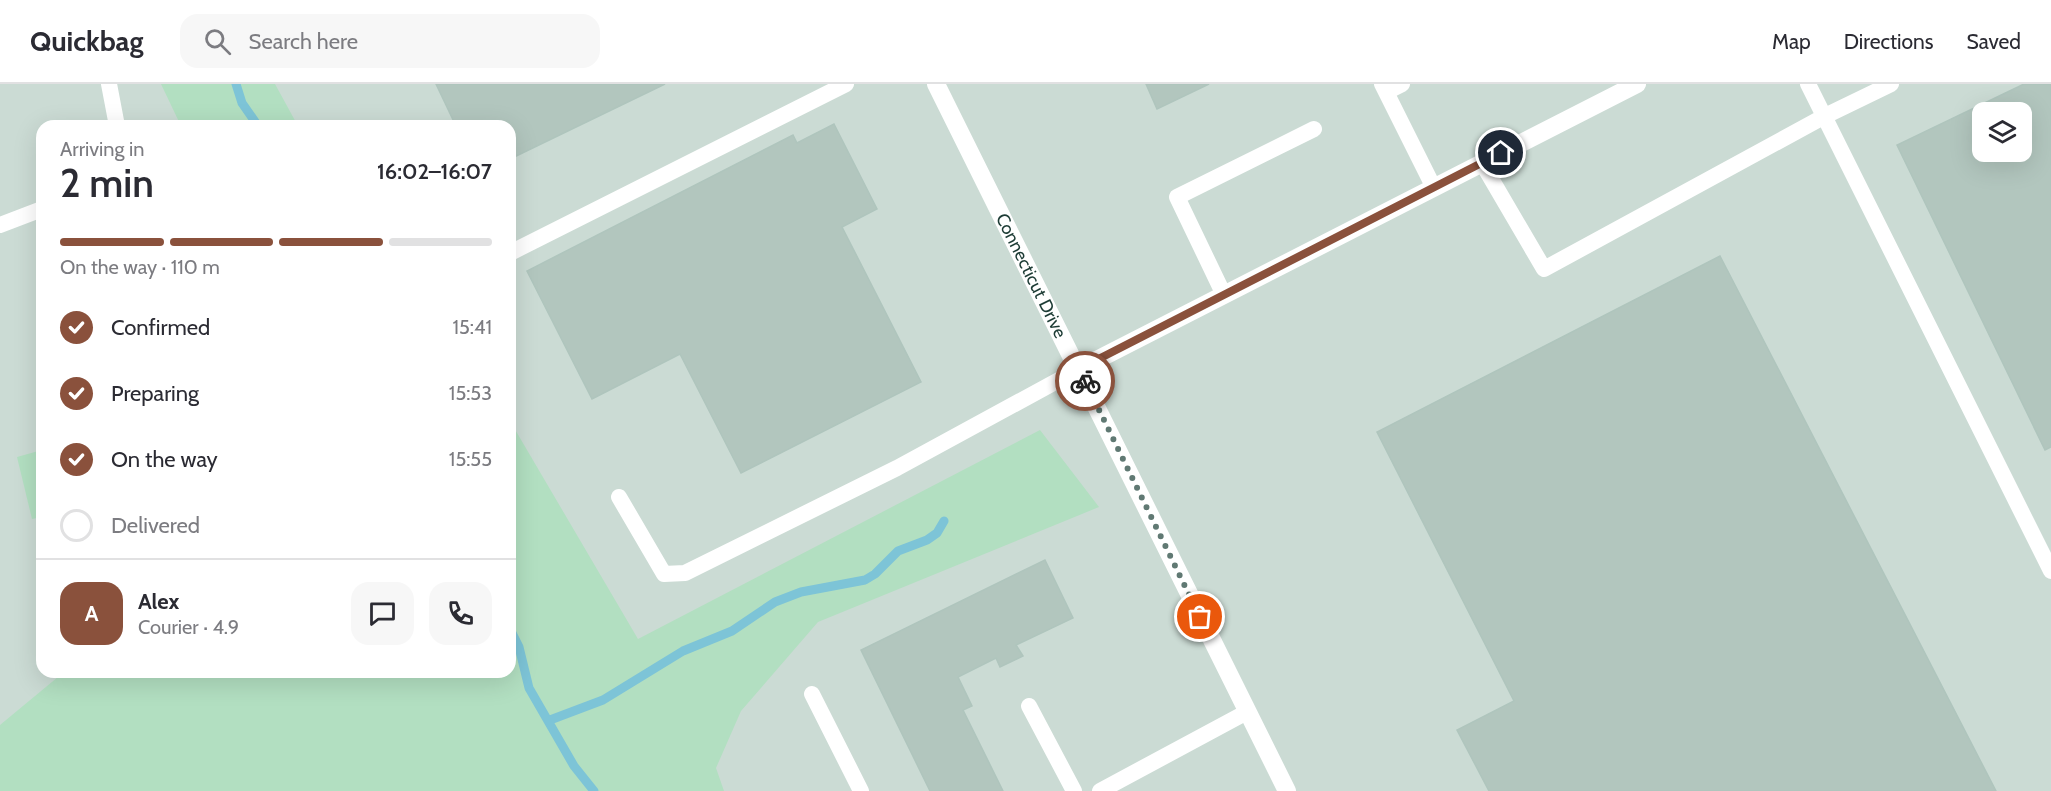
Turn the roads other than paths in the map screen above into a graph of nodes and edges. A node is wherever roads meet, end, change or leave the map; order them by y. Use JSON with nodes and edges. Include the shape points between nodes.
{"nodes":[{"id":1,"x":109,"y":84,"type":"edge"},
{"id":2,"x":846,"y":84,"type":"edge"},
{"id":3,"x":936,"y":84,"type":"edge"},
{"id":4,"x":1402,"y":84,"type":"edge"},
{"id":5,"x":1637,"y":84,"type":"edge"},
{"id":6,"x":1808,"y":84,"type":"edge"},
{"id":7,"x":1891,"y":84,"type":"edge"},
{"id":8,"x":1384,"y":88,"type":"edge"},
{"id":9,"x":1825,"y":116,"type":"junction"},
{"id":10,"x":116,"y":120,"type":"edge"},
{"id":11,"x":1314,"y":129,"type":"dead end"},
{"id":12,"x":1482,"y":163,"type":"junction"},
{"id":13,"x":1434,"y":188,"type":"junction"},
{"id":14,"x":36,"y":211,"type":"edge"},
{"id":15,"x":0,"y":225,"type":"edge"},
{"id":16,"x":516,"y":250,"type":"edge"},
{"id":17,"x":1224,"y":295,"type":"junction"},
{"id":18,"x":1079,"y":369,"type":"junction"},
{"id":19,"x":619,"y":497,"type":"dead end"},
{"id":20,"x":2051,"y":571,"type":"edge"},
{"id":21,"x":812,"y":694,"type":"dead end"},
{"id":22,"x":1029,"y":706,"type":"dead end"},
{"id":23,"x":1247,"y":712,"type":"junction"},
{"id":24,"x":861,"y":791,"type":"edge"},
{"id":25,"x":1074,"y":791,"type":"edge"},
{"id":26,"x":1100,"y":791,"type":"edge"},
{"id":27,"x":1287,"y":791,"type":"edge"}],
"edges":[{"from":1,"to":10,"type":"lane"},
{"from":2,"to":16,"type":"lane"},
{"from":3,"to":18,"type":"street","name":"Connecticut Drive"},
{"from":4,"to":8,"type":"lane"},
{"from":5,"to":12,"type":"street"},
{"from":6,"to":9,"type":"lane"},
{"from":7,"to":9,"type":"lane"},
{"from":8,"to":13,"type":"lane"},
{"from":9,"to":12,"type":"lane","via":[[1544,269]]},
{"from":9,"to":20,"type":"lane"},
{"from":11,"to":17,"type":"lane","via":[[1177,197]]},
{"from":12,"to":13,"type":"street"},
{"from":13,"to":17,"type":"street"},
{"from":14,"to":15,"type":"lane"},
{"from":17,"to":18,"type":"street"},
{"from":18,"to":19,"type":"lane","via":[[897,468],[685,573],[664,574]]},
{"from":18,"to":23,"type":"street","name":"Connecticut Drive"},
{"from":21,"to":24,"type":"lane"},
{"from":22,"to":25,"type":"lane"},
{"from":23,"to":26,"type":"lane"},
{"from":23,"to":27,"type":"street","name":"Connecticut Drive"}]}
